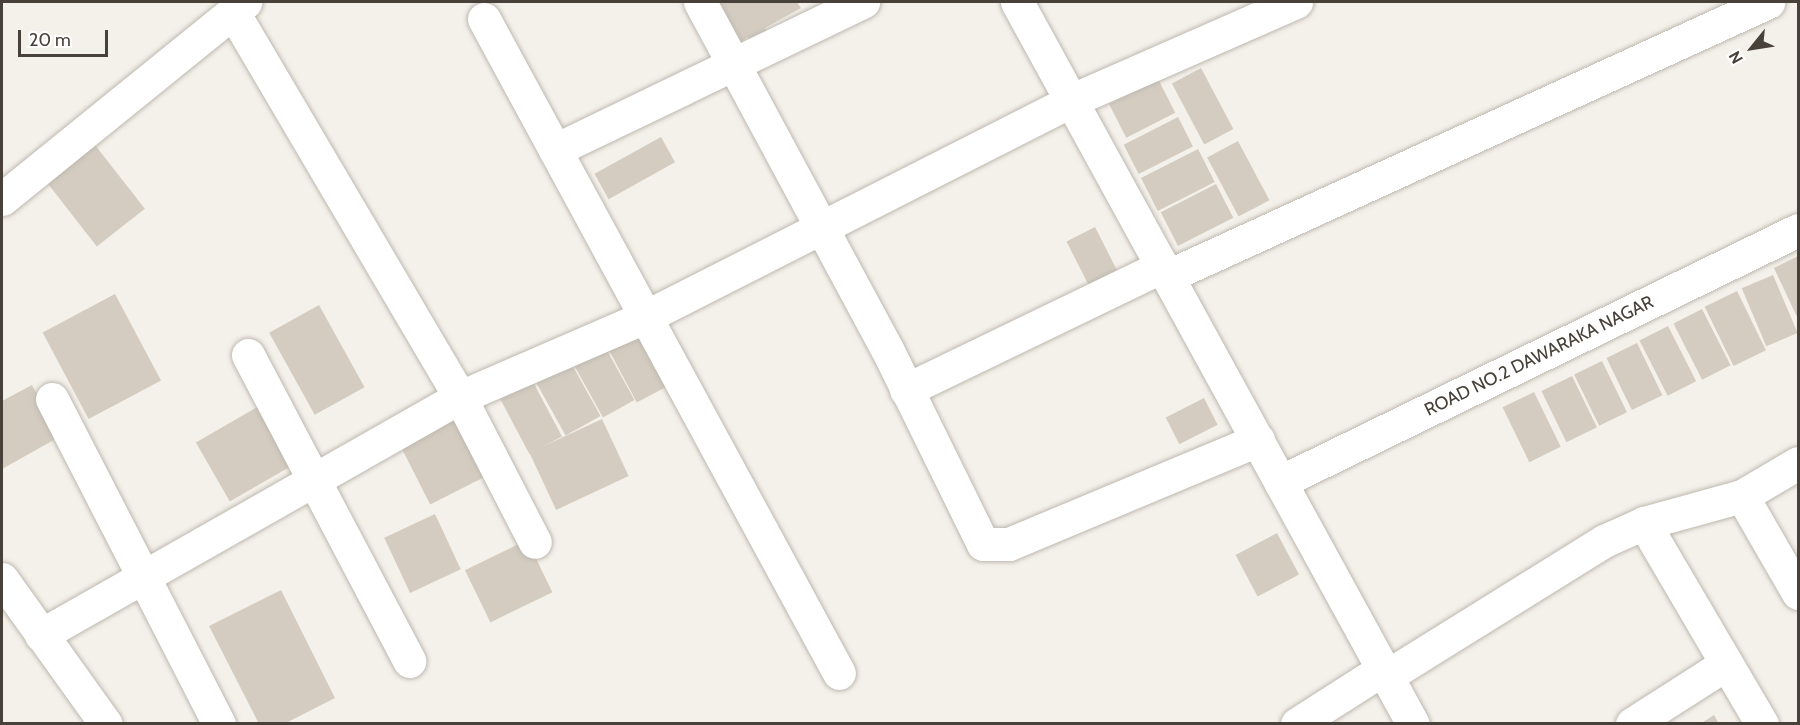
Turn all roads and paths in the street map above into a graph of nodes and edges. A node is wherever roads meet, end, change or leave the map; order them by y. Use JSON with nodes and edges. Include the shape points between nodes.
{"nodes":[{"id":1,"x":700,"y":2,"type":"edge"},
{"id":2,"x":863,"y":2,"type":"edge"},
{"id":3,"x":1017,"y":2,"type":"edge"},
{"id":4,"x":1296,"y":2,"type":"edge"},
{"id":5,"x":1768,"y":2,"type":"edge"},
{"id":6,"x":227,"y":9,"type":"edge"},
{"id":7,"x":484,"y":19,"type":"dead end"},
{"id":8,"x":732,"y":64,"type":"junction"},
{"id":9,"x":1070,"y":101,"type":"junction"},
{"id":10,"x":555,"y":150,"type":"junction"},
{"id":11,"x":2,"y":199,"type":"edge"},
{"id":12,"x":821,"y":225,"type":"junction"},
{"id":13,"x":1798,"y":230,"type":"edge"},
{"id":14,"x":1166,"y":271,"type":"junction"},
{"id":15,"x":647,"y":316,"type":"junction"},
{"id":16,"x":248,"y":355,"type":"dead end"},
{"id":17,"x":906,"y":390,"type":"junction"},
{"id":18,"x":460,"y":397,"type":"junction"},
{"id":19,"x":52,"y":399,"type":"dead end"},
{"id":20,"x":1258,"y":440,"type":"junction"},
{"id":21,"x":1798,"y":463,"type":"edge"},
{"id":22,"x":315,"y":479,"type":"junction"},
{"id":23,"x":1280,"y":482,"type":"junction"},
{"id":24,"x":1742,"y":496,"type":"junction"},
{"id":25,"x":1644,"y":523,"type":"junction"},
{"id":26,"x":535,"y":542,"type":"dead end"},
{"id":27,"x":143,"y":577,"type":"junction"},
{"id":28,"x":2,"y":579,"type":"edge"},
{"id":29,"x":1798,"y":592,"type":"edge"},
{"id":30,"x":41,"y":635,"type":"junction"},
{"id":31,"x":409,"y":661,"type":"dead end"},
{"id":32,"x":1726,"y":664,"type":"junction"},
{"id":33,"x":1385,"y":673,"type":"junction"},
{"id":34,"x":839,"y":674,"type":"dead end"},
{"id":35,"x":106,"y":723,"type":"edge"},
{"id":36,"x":219,"y":723,"type":"edge"},
{"id":37,"x":1297,"y":723,"type":"edge"},
{"id":38,"x":1413,"y":723,"type":"edge"},
{"id":39,"x":1632,"y":723,"type":"edge"},
{"id":40,"x":1762,"y":723,"type":"edge"}],
"edges":[{"from":1,"to":8,"type":"street"},
{"from":2,"to":8,"type":"street"},
{"from":3,"to":9,"type":"street"},
{"from":4,"to":9,"type":"street"},
{"from":5,"to":14,"type":"street"},
{"from":6,"to":11,"type":"street"},
{"from":6,"to":18,"type":"street"},
{"from":7,"to":10,"type":"street"},
{"from":8,"to":10,"type":"street"},
{"from":8,"to":12,"type":"street"},
{"from":9,"to":12,"type":"street"},
{"from":9,"to":14,"type":"street"},
{"from":10,"to":15,"type":"street"},
{"from":12,"to":15,"type":"street"},
{"from":12,"to":17,"type":"street"},
{"from":13,"to":23,"type":"street","name":"ROAD NO.2 DAWARAKA NAGAR"},
{"from":14,"to":17,"type":"street"},
{"from":14,"to":20,"type":"street"},
{"from":15,"to":18,"type":"street"},
{"from":15,"to":34,"type":"street"},
{"from":16,"to":22,"type":"street"},
{"from":17,"to":20,"type":"street","via":[[983,544],[1009,544]]},
{"from":18,"to":22,"type":"street"},
{"from":18,"to":26,"type":"street"},
{"from":19,"to":27,"type":"street"},
{"from":20,"to":23,"type":"street"},
{"from":21,"to":24,"type":"street"},
{"from":22,"to":27,"type":"street"},
{"from":22,"to":31,"type":"street"},
{"from":23,"to":33,"type":"street"},
{"from":24,"to":25,"type":"street"},
{"from":24,"to":29,"type":"street"},
{"from":25,"to":32,"type":"street"},
{"from":25,"to":33,"type":"street","via":[[1604,542]]},
{"from":27,"to":30,"type":"street"},
{"from":27,"to":36,"type":"street"},
{"from":28,"to":30,"type":"street"},
{"from":30,"to":35,"type":"street"},
{"from":32,"to":39,"type":"street"},
{"from":32,"to":40,"type":"street"},
{"from":33,"to":37,"type":"street"},
{"from":33,"to":38,"type":"street"}]}
